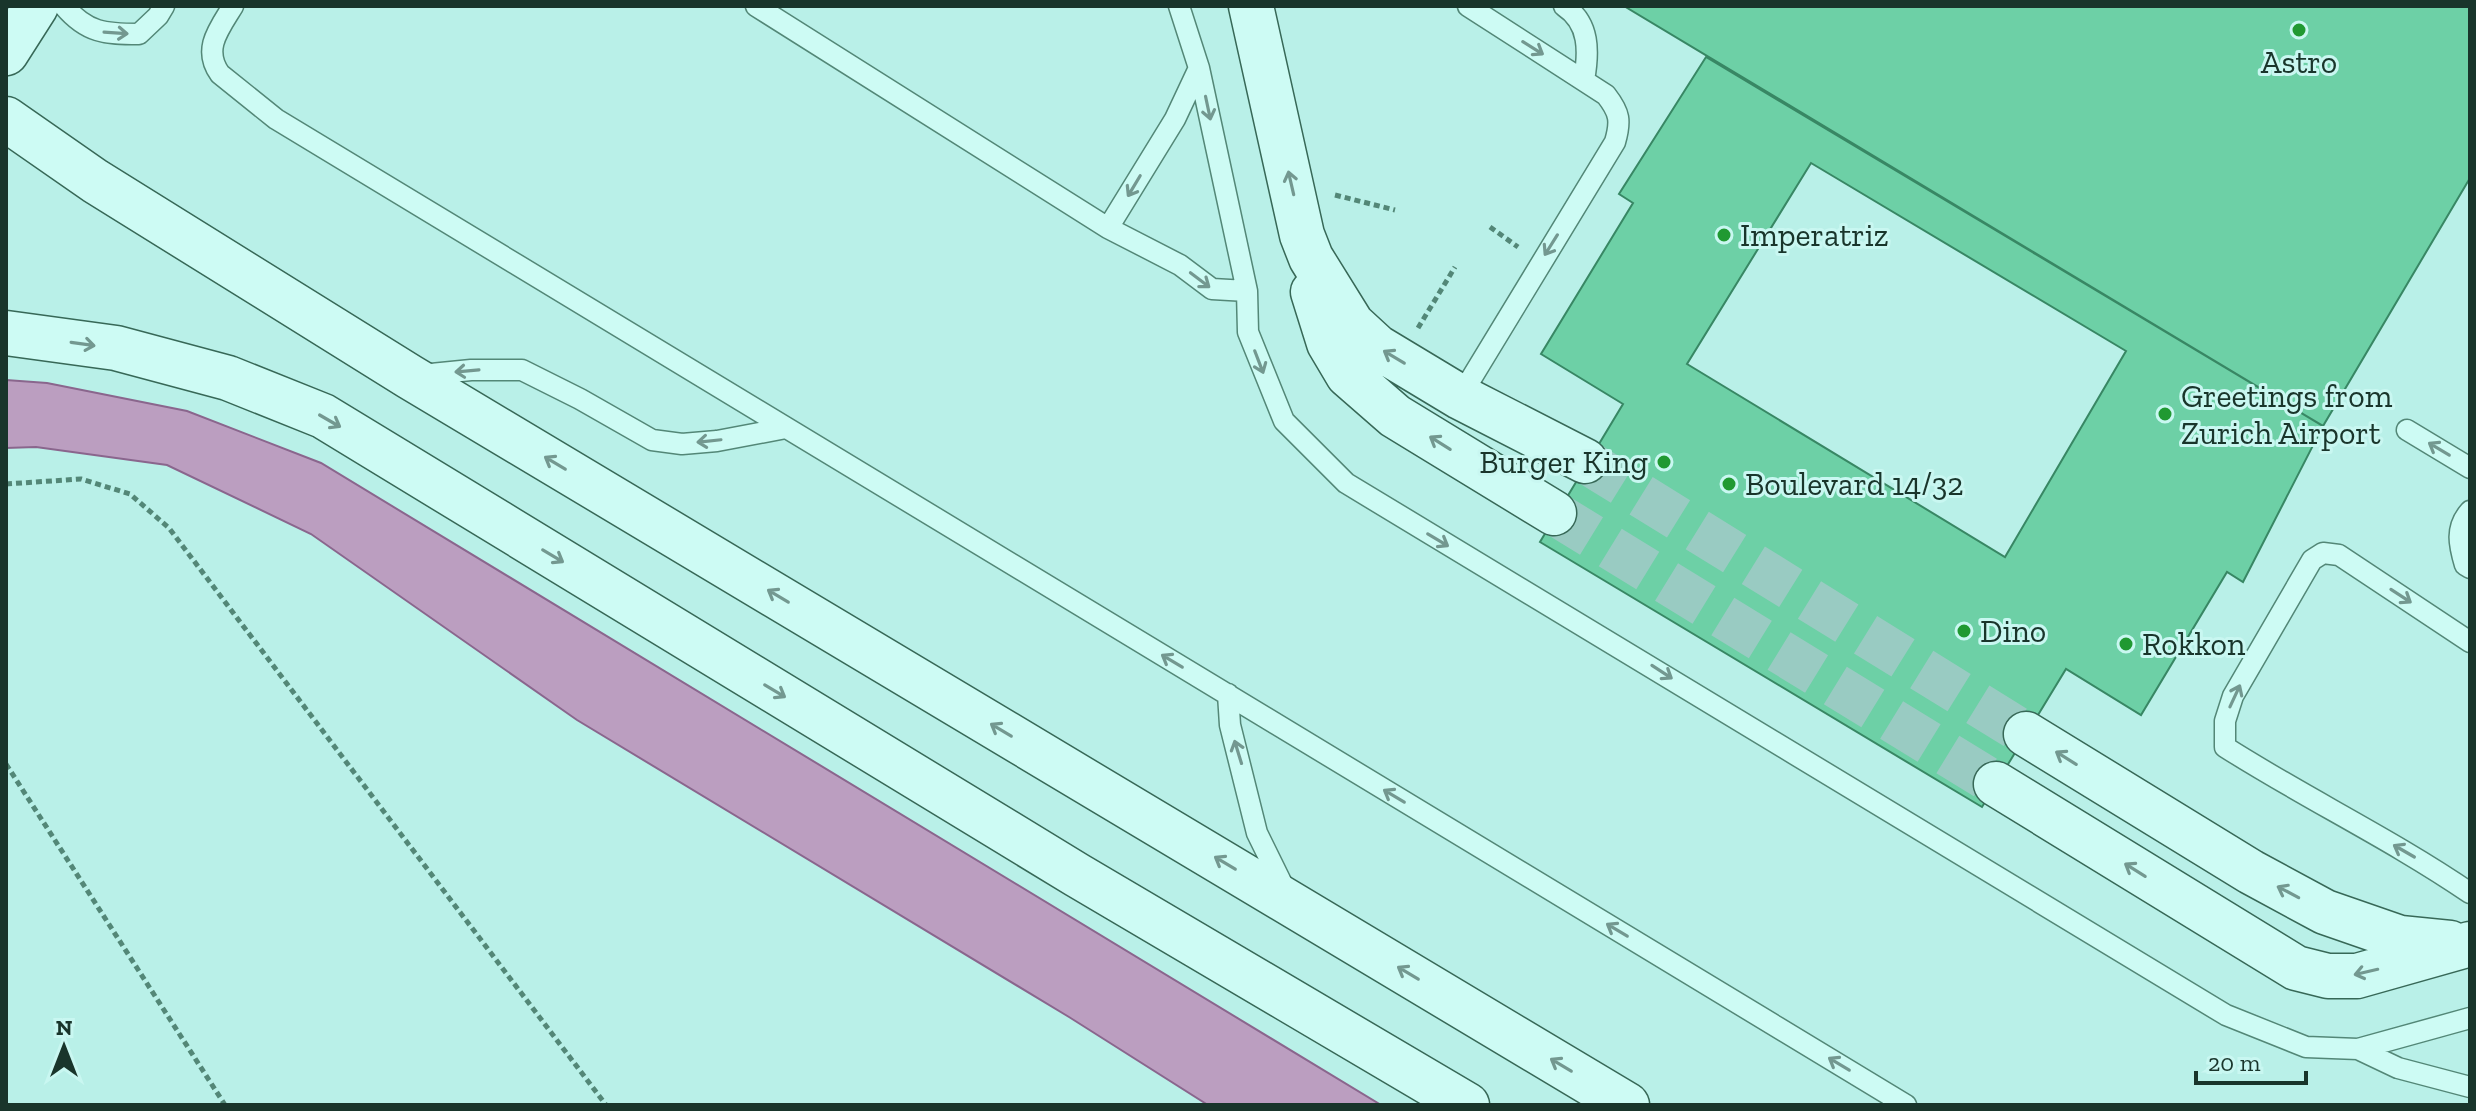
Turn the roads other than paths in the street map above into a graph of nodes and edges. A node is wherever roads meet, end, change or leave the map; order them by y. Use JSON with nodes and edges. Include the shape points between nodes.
{"nodes":[{"id":1,"x":36,"y":6,"type":"edge"},
{"id":2,"x":64,"y":6,"type":"edge"},
{"id":3,"x":164,"y":6,"type":"edge"},
{"id":4,"x":233,"y":6,"type":"edge"},
{"id":5,"x":756,"y":6,"type":"edge"},
{"id":6,"x":1179,"y":6,"type":"edge"},
{"id":7,"x":1251,"y":6,"type":"edge"},
{"id":8,"x":1468,"y":6,"type":"edge"},
{"id":9,"x":1564,"y":6,"type":"edge"},
{"id":10,"x":6,"y":53,"type":"edge"},
{"id":11,"x":1199,"y":68,"type":"junction"},
{"id":12,"x":1584,"y":80,"type":"junction"},
{"id":13,"x":6,"y":119,"type":"edge"},
{"id":14,"x":1108,"y":228,"type":"junction"},
{"id":15,"x":1311,"y":258,"type":"junction"},
{"id":16,"x":1247,"y":291,"type":"junction"},
{"id":17,"x":6,"y":333,"type":"edge"},
{"id":18,"x":410,"y":377,"type":"junction"},
{"id":19,"x":1460,"y":397,"type":"junction"},
{"id":20,"x":786,"y":428,"type":"junction"},
{"id":21,"x":2407,"y":430,"type":"dead end"},
{"id":22,"x":1585,"y":461,"type":"tunnel mouth"},
{"id":23,"x":2470,"y":468,"type":"edge"},
{"id":24,"x":2470,"y":511,"type":"edge"},
{"id":25,"x":1554,"y":513,"type":"tunnel mouth"},
{"id":26,"x":2470,"y":568,"type":"edge"},
{"id":27,"x":2470,"y":642,"type":"edge"},
{"id":28,"x":1228,"y":694,"type":"junction"},
{"id":29,"x":2026,"y":734,"type":"tunnel mouth"},
{"id":30,"x":1996,"y":784,"type":"tunnel mouth"},
{"id":31,"x":2470,"y":893,"type":"edge"},
{"id":32,"x":1291,"y":903,"type":"junction"},
{"id":33,"x":2469,"y":944,"type":"edge"},
{"id":34,"x":2470,"y":1018,"type":"edge"},
{"id":35,"x":2358,"y":1049,"type":"junction"},
{"id":36,"x":2470,"y":1087,"type":"edge"},
{"id":37,"x":1467,"y":1105,"type":"edge"},
{"id":38,"x":1627,"y":1105,"type":"edge"},
{"id":39,"x":1906,"y":1105,"type":"edge"}],
"edges":[{"from":1,"to":10,"type":"main road"},
{"from":2,"to":3,"type":"lane","one_way":true,"via":[[89,29],[110,34],[139,34]]},
{"from":4,"to":20,"type":"lane","via":[[212,43],[213,65],[276,119]]},
{"from":5,"to":14,"type":"lane"},
{"from":6,"to":11,"type":"lane"},
{"from":15,"to":7,"type":"main road","one_way":true},
{"from":8,"to":12,"type":"lane","one_way":true},
{"from":9,"to":12,"type":"lane","via":[[1586,34]]},
{"from":11,"to":14,"type":"lane","one_way":true,"via":[[1175,119]]},
{"from":11,"to":16,"type":"lane","one_way":true},
{"from":12,"to":19,"type":"lane","one_way":true,"via":[[1618,110],[1615,142]]},
{"from":13,"to":18,"type":"main road","via":[[95,181]]},
{"from":14,"to":16,"type":"lane","one_way":true,"via":[[1180,265],[1212,289]]},
{"from":19,"to":15,"type":"main road","one_way":true,"via":[[1377,347],[1352,324]]},
{"from":25,"to":15,"type":"main road","one_way":true,"via":[[1395,416],[1348,375],[1329,343],[1314,298]]},
{"from":16,"to":35,"type":"lane","one_way":true,"via":[[1248,332],[1284,421],[1346,483],[2226,1015],[2306,1047]]},
{"from":17,"to":37,"type":"main road","one_way":true,"via":[[116,348],[228,378],[323,416],[1077,875]]},
{"from":20,"to":18,"type":"lane","one_way":true,"via":[[717,441],[652,440],[522,370]]},
{"from":32,"to":18,"type":"main road","one_way":true},
{"from":19,"to":22,"type":"main road"},
{"from":28,"to":20,"type":"lane","one_way":true},
{"from":23,"to":21,"type":"lane","one_way":true},
{"from":24,"to":26,"type":"lane","via":[[2458,540]]},
{"from":31,"to":27,"type":"lane","one_way":true,"via":[[2225,747],[2225,721],[2233,696],[2312,560],[2323,553],[2339,555]]},
{"from":32,"to":28,"type":"lane","one_way":true,"via":[[1257,833],[1230,725]]},
{"from":39,"to":28,"type":"lane","one_way":true},
{"from":33,"to":29,"type":"main road","one_way":true,"via":[[2400,938],[2325,912]]},
{"from":33,"to":30,"type":"main road","one_way":true,"via":[[2357,976],[2296,968]]},
{"from":38,"to":32,"type":"main road","one_way":true},
{"from":34,"to":35,"type":"lane"},
{"from":35,"to":36,"type":"lane","via":[[2398,1068]]}]}
